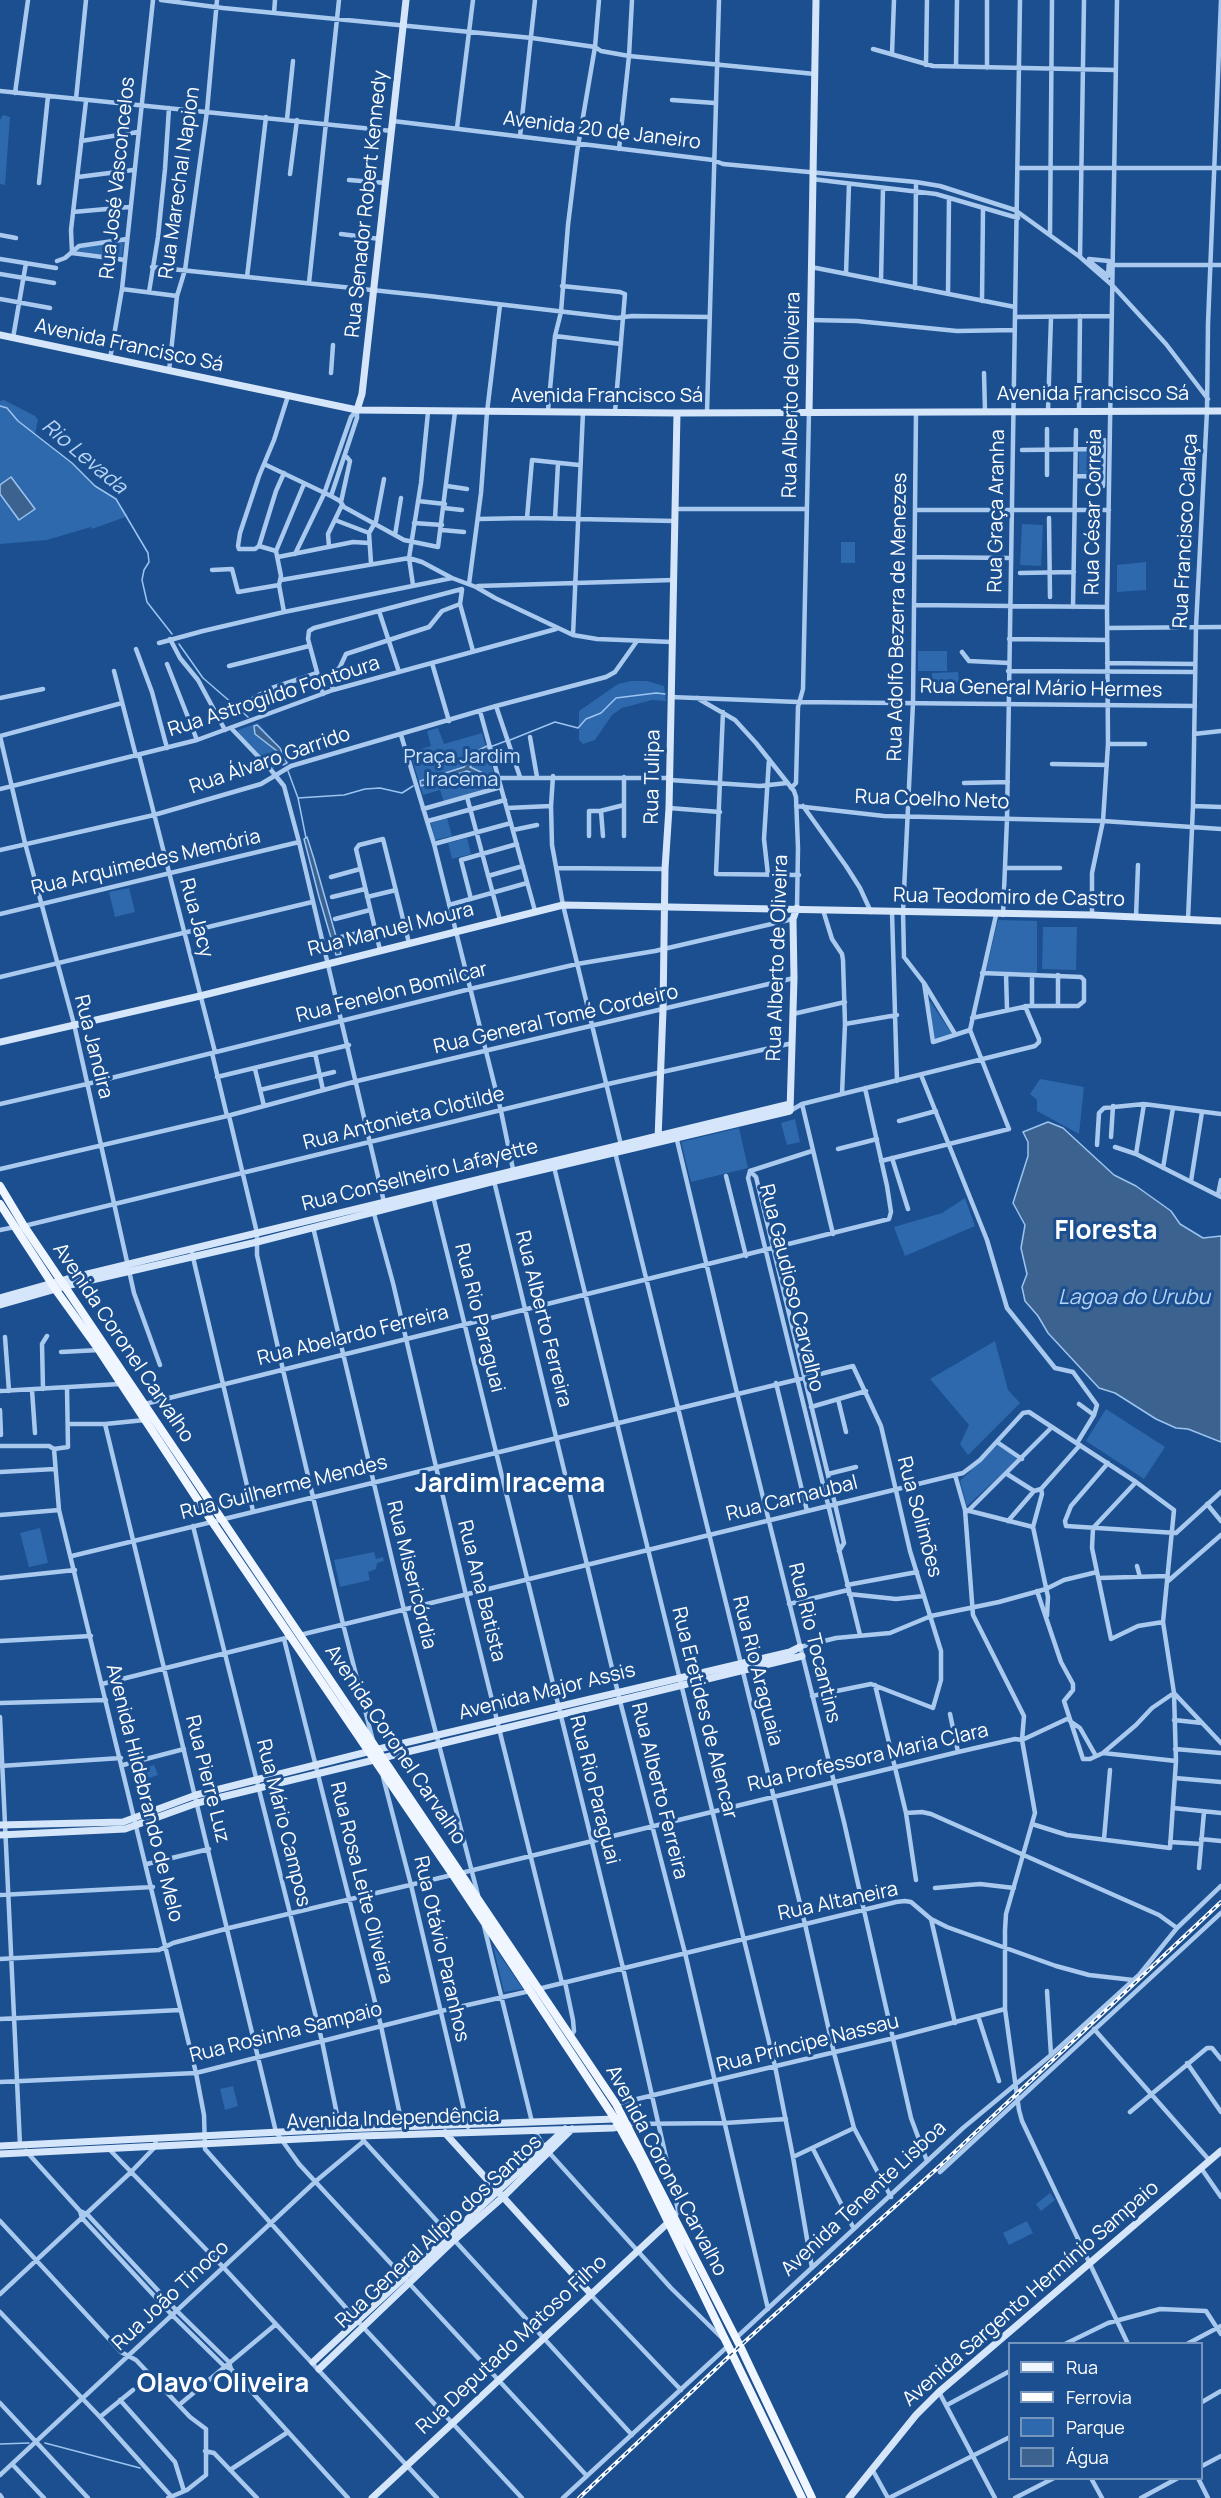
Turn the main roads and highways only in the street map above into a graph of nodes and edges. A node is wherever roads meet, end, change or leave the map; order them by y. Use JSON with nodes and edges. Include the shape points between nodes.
{"nodes":[{"id":1,"x":0,"y":1186,"type":"edge"},
{"id":2,"x":0,"y":1204,"type":"edge"},
{"id":3,"x":19,"y":1227,"type":"junction"},
{"id":4,"x":292,"y":1637,"type":"junction"},
{"id":5,"x":457,"y":1874,"type":"junction"},
{"id":6,"x":535,"y":1990,"type":"junction"},
{"id":7,"x":620,"y":2123,"type":"junction"},
{"id":8,"x":802,"y":2498,"type":"edge"},
{"id":9,"x":812,"y":2498,"type":"edge"}],
"edges":[{"from":1,"to":3,"type":"main road","name":"Avenida Coronel Carvalho"},
{"from":2,"to":3,"type":"main road","name":"Avenida Coronel Carvalho"},
{"from":3,"to":4,"type":"main road","name":"Avenida Coronel Carvalho","via":[[53,1286]]},
{"from":3,"to":4,"type":"main road","name":"Avenida Coronel Carvalho","via":[[63,1283],[145,1404]]},
{"from":4,"to":5,"type":"main road","name":"Avenida Coronel Carvalho","via":[[382,1773]]},
{"from":4,"to":5,"type":"main road","name":"Avenida Coronel Carvalho","via":[[378,1749]]},
{"from":5,"to":6,"type":"main road","name":"Avenida Coronel Carvalho","via":[[482,1918]]},
{"from":5,"to":6,"type":"main road","name":"Avenida Coronel Carvalho","via":[[479,1900]]},
{"from":6,"to":7,"type":"main road","name":"Avenida Coronel Carvalho"},
{"from":6,"to":7,"type":"main road","name":"Avenida Coronel Carvalho","via":[[616,2104]]},
{"from":7,"to":8,"type":"main road","name":"Avenida Coronel Carvalho"},
{"from":7,"to":9,"type":"main road","name":"Avenida Coronel Carvalho","via":[[666,2199]]}]}
